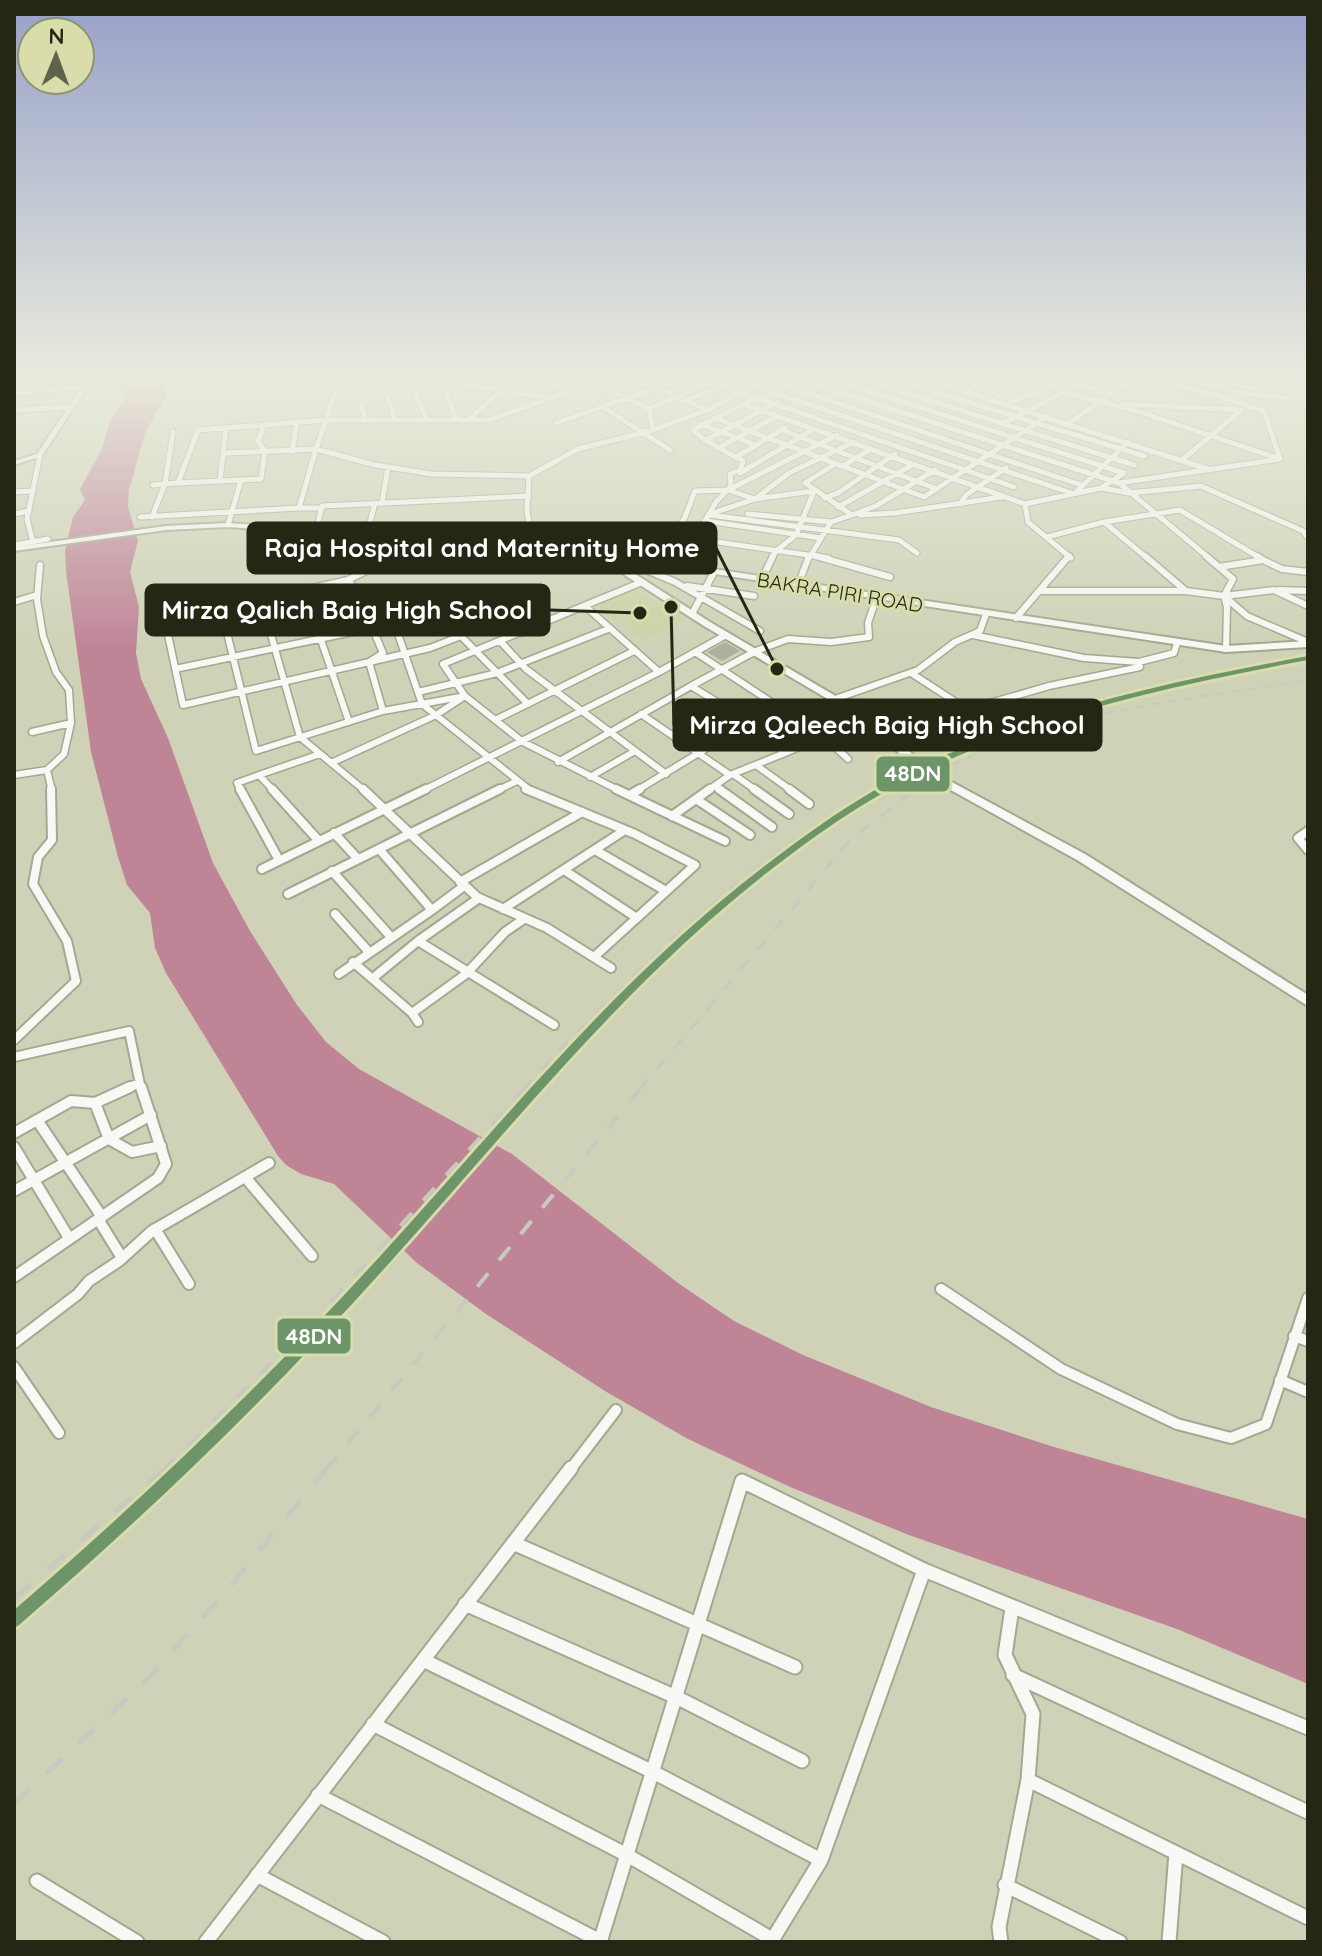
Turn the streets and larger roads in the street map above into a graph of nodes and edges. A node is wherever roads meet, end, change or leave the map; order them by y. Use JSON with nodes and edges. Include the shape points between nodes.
{"nodes":[{"id":1,"x":38,"y":467,"type":"edge"},
{"id":2,"x":168,"y":467,"type":"edge"},
{"id":3,"x":184,"y":467,"type":"edge"},
{"id":4,"x":222,"y":467,"type":"edge"},
{"id":5,"x":263,"y":467,"type":"edge"},
{"id":6,"x":311,"y":467,"type":"edge"},
{"id":7,"x":388,"y":467,"type":"edge"},
{"id":8,"x":390,"y":467,"type":"edge"},
{"id":9,"x":545,"y":467,"type":"edge"},
{"id":10,"x":741,"y":467,"type":"edge"},
{"id":11,"x":749,"y":467,"type":"edge"},
{"id":12,"x":775,"y":467,"type":"edge"},
{"id":13,"x":804,"y":467,"type":"edge"},
{"id":14,"x":830,"y":467,"type":"edge"},
{"id":15,"x":847,"y":467,"type":"edge"},
{"id":16,"x":874,"y":467,"type":"edge"},
{"id":17,"x":881,"y":467,"type":"edge"},
{"id":18,"x":908,"y":467,"type":"edge"},
{"id":19,"x":923,"y":467,"type":"edge"},
{"id":20,"x":939,"y":467,"type":"edge"},
{"id":21,"x":962,"y":467,"type":"edge"},
{"id":22,"x":970,"y":467,"type":"edge"},
{"id":23,"x":995,"y":467,"type":"edge"},
{"id":24,"x":1007,"y":467,"type":"edge"},
{"id":25,"x":1030,"y":467,"type":"edge"},
{"id":26,"x":1040,"y":467,"type":"edge"},
{"id":27,"x":1068,"y":467,"type":"edge"},
{"id":28,"x":1101,"y":467,"type":"edge"},
{"id":29,"x":1106,"y":467,"type":"edge"},
{"id":30,"x":1131,"y":467,"type":"edge"},
{"id":31,"x":1203,"y":467,"type":"edge"},
{"id":32,"x":1228,"y":467,"type":"edge"},
{"id":33,"x":967,"y":469,"type":"junction"},
{"id":34,"x":1003,"y":470,"type":"junction"},
{"id":35,"x":1037,"y":470,"type":"junction"},
{"id":36,"x":1211,"y":470,"type":"junction"},
{"id":37,"x":934,"y":471,"type":"junction"},
{"id":38,"x":863,"y":473,"type":"junction"},
{"id":39,"x":898,"y":473,"type":"junction"},
{"id":40,"x":1124,"y":473,"type":"junction"},
{"id":41,"x":1092,"y":475,"type":"junction"},
{"id":42,"x":529,"y":476,"type":"junction"},
{"id":43,"x":954,"y":478,"type":"junction"},
{"id":44,"x":991,"y":478,"type":"junction"},
{"id":45,"x":1026,"y":478,"type":"junction"},
{"id":46,"x":730,"y":479,"type":"junction"},
{"id":47,"x":241,"y":480,"type":"junction"},
{"id":48,"x":220,"y":481,"type":"junction"},
{"id":49,"x":885,"y":481,"type":"junction"},
{"id":50,"x":918,"y":481,"type":"junction"},
{"id":51,"x":1116,"y":482,"type":"junction"},
{"id":52,"x":178,"y":483,"type":"junction"},
{"id":53,"x":165,"y":484,"type":"junction"},
{"id":54,"x":153,"y":485,"type":"dead end"},
{"id":55,"x":1081,"y":485,"type":"junction"},
{"id":56,"x":978,"y":487,"type":"junction"},
{"id":57,"x":1014,"y":487,"type":"junction"},
{"id":58,"x":1101,"y":488,"type":"junction"},
{"id":59,"x":904,"y":489,"type":"junction"},
{"id":60,"x":937,"y":489,"type":"junction"},
{"id":61,"x":728,"y":490,"type":"junction"},
{"id":62,"x":33,"y":491,"type":"junction"},
{"id":63,"x":814,"y":491,"type":"junction"},
{"id":64,"x":14,"y":492,"type":"edge"},
{"id":65,"x":1129,"y":493,"type":"junction"},
{"id":66,"x":1074,"y":494,"type":"junction"},
{"id":67,"x":529,"y":496,"type":"junction"},
{"id":68,"x":1004,"y":497,"type":"junction"},
{"id":69,"x":825,"y":498,"type":"junction"},
{"id":70,"x":755,"y":499,"type":"junction"},
{"id":71,"x":378,"y":503,"type":"junction"},
{"id":72,"x":960,"y":504,"type":"junction"},
{"id":73,"x":1025,"y":504,"type":"junction"},
{"id":74,"x":838,"y":507,"type":"junction"},
{"id":75,"x":299,"y":508,"type":"junction"},
{"id":76,"x":322,"y":508,"type":"junction"},
{"id":77,"x":29,"y":511,"type":"junction"},
{"id":78,"x":232,"y":511,"type":"junction"},
{"id":79,"x":1154,"y":512,"type":"junction"},
{"id":80,"x":14,"y":514,"type":"edge"},
{"id":81,"x":748,"y":514,"type":"dead end"},
{"id":82,"x":852,"y":515,"type":"junction"},
{"id":83,"x":140,"y":517,"type":"dead end"},
{"id":84,"x":152,"y":517,"type":"junction"},
{"id":85,"x":707,"y":518,"type":"junction"},
{"id":86,"x":831,"y":522,"type":"junction"},
{"id":87,"x":1104,"y":522,"type":"junction"},
{"id":88,"x":799,"y":524,"type":"junction"},
{"id":89,"x":228,"y":525,"type":"junction"},
{"id":90,"x":316,"y":531,"type":"junction"},
{"id":91,"x":828,"y":531,"type":"junction"},
{"id":92,"x":796,"y":535,"type":"junction"},
{"id":93,"x":1047,"y":537,"type":"junction"},
{"id":94,"x":366,"y":538,"type":"junction"},
{"id":95,"x":821,"y":538,"type":"junction"},
{"id":96,"x":1308,"y":538,"type":"edge"},
{"id":97,"x":48,"y":539,"type":"dead end"},
{"id":98,"x":696,"y":539,"type":"junction"},
{"id":99,"x":33,"y":542,"type":"junction"},
{"id":100,"x":14,"y":547,"type":"edge"},
{"id":101,"x":776,"y":551,"type":"junction"},
{"id":102,"x":917,"y":553,"type":"dead end"},
{"id":103,"x":534,"y":554,"type":"junction"},
{"id":104,"x":494,"y":555,"type":"junction"},
{"id":105,"x":607,"y":555,"type":"junction"},
{"id":106,"x":810,"y":555,"type":"junction"},
{"id":107,"x":642,"y":560,"type":"junction"},
{"id":108,"x":1263,"y":560,"type":"junction"},
{"id":109,"x":658,"y":562,"type":"junction"},
{"id":110,"x":40,"y":565,"type":"dead end"},
{"id":111,"x":679,"y":565,"type":"junction"},
{"id":112,"x":1219,"y":567,"type":"junction"},
{"id":113,"x":714,"y":572,"type":"junction"},
{"id":114,"x":1308,"y":572,"type":"edge"},
{"id":115,"x":890,"y":577,"type":"dead end"},
{"id":116,"x":762,"y":579,"type":"junction"},
{"id":117,"x":348,"y":580,"type":"junction"},
{"id":118,"x":642,"y":582,"type":"junction"},
{"id":119,"x":798,"y":585,"type":"junction"},
{"id":120,"x":682,"y":586,"type":"junction"},
{"id":121,"x":704,"y":589,"type":"junction"},
{"id":122,"x":304,"y":590,"type":"junction"},
{"id":123,"x":525,"y":590,"type":"dead end"},
{"id":124,"x":1274,"y":590,"type":"junction"},
{"id":125,"x":1039,"y":591,"type":"junction"},
{"id":126,"x":1186,"y":591,"type":"junction"},
{"id":127,"x":1308,"y":591,"type":"edge"},
{"id":128,"x":454,"y":593,"type":"junction"},
{"id":129,"x":501,"y":594,"type":"junction"},
{"id":130,"x":37,"y":595,"type":"junction"},
{"id":131,"x":412,"y":595,"type":"junction"},
{"id":132,"x":260,"y":596,"type":"junction"},
{"id":133,"x":754,"y":596,"type":"dead end"},
{"id":134,"x":1224,"y":596,"type":"junction"},
{"id":135,"x":704,"y":598,"type":"junction"},
{"id":136,"x":876,"y":599,"type":"junction"},
{"id":137,"x":219,"y":600,"type":"junction"},
{"id":138,"x":14,"y":602,"type":"edge"},
{"id":139,"x":361,"y":602,"type":"junction"},
{"id":140,"x":585,"y":606,"type":"junction"},
{"id":141,"x":1308,"y":606,"type":"edge"},
{"id":142,"x":692,"y":614,"type":"junction"},
{"id":143,"x":986,"y":614,"type":"junction"},
{"id":144,"x":1016,"y":618,"type":"junction"},
{"id":145,"x":372,"y":628,"type":"junction"},
{"id":146,"x":608,"y":629,"type":"junction"},
{"id":147,"x":760,"y":631,"type":"dead end"},
{"id":148,"x":521,"y":633,"type":"junction"},
{"id":149,"x":726,"y":635,"type":"junction"},
{"id":150,"x":973,"y":635,"type":"junction"},
{"id":151,"x":461,"y":636,"type":"junction"},
{"id":152,"x":320,"y":637,"type":"junction"},
{"id":153,"x":1307,"y":640,"type":"edge"},
{"id":154,"x":500,"y":641,"type":"junction"},
{"id":155,"x":1177,"y":643,"type":"junction"},
{"id":156,"x":275,"y":648,"type":"junction"},
{"id":157,"x":1226,"y":649,"type":"junction"},
{"id":158,"x":475,"y":651,"type":"junction"},
{"id":159,"x":634,"y":651,"type":"junction"},
{"id":160,"x":756,"y":651,"type":"junction"},
{"id":161,"x":695,"y":652,"type":"junction"},
{"id":162,"x":405,"y":654,"type":"junction"},
{"id":163,"x":232,"y":657,"type":"junction"},
{"id":164,"x":369,"y":662,"type":"junction"},
{"id":165,"x":519,"y":662,"type":"junction"},
{"id":166,"x":1139,"y":662,"type":"junction"},
{"id":167,"x":175,"y":669,"type":"junction"},
{"id":168,"x":722,"y":670,"type":"junction"},
{"id":169,"x":332,"y":672,"type":"junction"},
{"id":170,"x":659,"y":672,"type":"junction"},
{"id":171,"x":497,"y":673,"type":"junction"},
{"id":172,"x":911,"y":673,"type":"junction"},
{"id":173,"x":284,"y":681,"type":"junction"},
{"id":174,"x":455,"y":681,"type":"junction"},
{"id":175,"x":691,"y":686,"type":"junction"},
{"id":176,"x":241,"y":690,"type":"junction"},
{"id":177,"x":418,"y":692,"type":"junction"},
{"id":178,"x":555,"y":692,"type":"junction"},
{"id":179,"x":465,"y":696,"type":"junction"},
{"id":180,"x":835,"y":699,"type":"junction"},
{"id":181,"x":422,"y":704,"type":"junction"},
{"id":182,"x":528,"y":704,"type":"junction"},
{"id":183,"x":965,"y":708,"type":"junction"},
{"id":184,"x":383,"y":711,"type":"junction"},
{"id":185,"x":582,"y":712,"type":"junction"},
{"id":186,"x":641,"y":714,"type":"junction"},
{"id":187,"x":436,"y":715,"type":"junction"},
{"id":188,"x":864,"y":719,"type":"junction"},
{"id":189,"x":495,"y":720,"type":"junction"},
{"id":190,"x":349,"y":722,"type":"junction"},
{"id":191,"x":750,"y":722,"type":"junction"},
{"id":192,"x":71,"y":723,"type":"junction"},
{"id":193,"x":32,"y":732,"type":"dead end"},
{"id":194,"x":610,"y":732,"type":"junction"},
{"id":195,"x":883,"y":734,"type":"junction"},
{"id":196,"x":823,"y":736,"type":"junction"},
{"id":197,"x":300,"y":737,"type":"junction"},
{"id":198,"x":523,"y":742,"type":"junction"},
{"id":199,"x":635,"y":751,"type":"junction"},
{"id":200,"x":701,"y":753,"type":"junction"},
{"id":201,"x":785,"y":753,"type":"junction"},
{"id":202,"x":320,"y":754,"type":"junction"},
{"id":203,"x":488,"y":757,"type":"junction"},
{"id":204,"x":848,"y":759,"type":"dead end"},
{"id":205,"x":558,"y":762,"type":"junction"},
{"id":206,"x":331,"y":763,"type":"junction"},
{"id":207,"x":756,"y":765,"type":"junction"},
{"id":208,"x":47,"y":770,"type":"junction"},
{"id":209,"x":666,"y":774,"type":"junction"},
{"id":210,"x":732,"y":774,"type":"junction"},
{"id":211,"x":14,"y":775,"type":"edge"},
{"id":212,"x":259,"y":775,"type":"junction"},
{"id":213,"x":590,"y":777,"type":"junction"},
{"id":214,"x":517,"y":781,"type":"junction"},
{"id":215,"x":715,"y":786,"type":"junction"},
{"id":216,"x":630,"y":795,"type":"junction"},
{"id":217,"x":696,"y":799,"type":"junction"},
{"id":218,"x":809,"y":804,"type":"dead end"},
{"id":219,"x":382,"y":808,"type":"junction"},
{"id":220,"x":582,"y":812,"type":"junction"},
{"id":221,"x":789,"y":814,"type":"dead end"},
{"id":222,"x":672,"y":816,"type":"junction"},
{"id":223,"x":772,"y":827,"type":"dead end"},
{"id":224,"x":625,"y":830,"type":"junction"},
{"id":225,"x":1308,"y":831,"type":"edge"},
{"id":226,"x":334,"y":833,"type":"junction"},
{"id":227,"x":411,"y":835,"type":"junction"},
{"id":228,"x":750,"y":835,"type":"dead end"},
{"id":229,"x":318,"y":840,"type":"junction"},
{"id":230,"x":725,"y":841,"type":"dead end"},
{"id":231,"x":379,"y":849,"type":"junction"},
{"id":232,"x":595,"y":850,"type":"junction"},
{"id":233,"x":1308,"y":850,"type":"edge"},
{"id":234,"x":358,"y":859,"type":"junction"},
{"id":235,"x":279,"y":860,"type":"junction"},
{"id":236,"x":262,"y":869,"type":"dead end"},
{"id":237,"x":564,"y":870,"type":"junction"},
{"id":238,"x":332,"y":871,"type":"junction"},
{"id":239,"x":462,"y":884,"type":"junction"},
{"id":240,"x":666,"y":891,"type":"junction"},
{"id":241,"x":288,"y":894,"type":"dead end"},
{"id":242,"x":479,"y":898,"type":"junction"},
{"id":243,"x":503,"y":909,"type":"junction"},
{"id":244,"x":432,"y":910,"type":"junction"},
{"id":245,"x":335,"y":914,"type":"dead end"},
{"id":246,"x":637,"y":918,"type":"junction"},
{"id":247,"x":524,"y":919,"type":"junction"},
{"id":248,"x":391,"y":937,"type":"junction"},
{"id":249,"x":418,"y":941,"type":"junction"},
{"id":250,"x":369,"y":952,"type":"junction"},
{"id":251,"x":595,"y":956,"type":"junction"},
{"id":252,"x":353,"y":962,"type":"junction"},
{"id":253,"x":611,"y":968,"type":"dead end"},
{"id":254,"x":468,"y":972,"type":"junction"},
{"id":255,"x":339,"y":974,"type":"dead end"},
{"id":256,"x":373,"y":978,"type":"junction"},
{"id":257,"x":1308,"y":1001,"type":"edge"},
{"id":258,"x":412,"y":1013,"type":"junction"},
{"id":259,"x":418,"y":1022,"type":"dead end"},
{"id":260,"x":554,"y":1025,"type":"dead end"},
{"id":261,"x":14,"y":1040,"type":"edge"},
{"id":262,"x":14,"y":1057,"type":"edge"},
{"id":263,"x":139,"y":1083,"type":"junction"},
{"id":264,"x":95,"y":1103,"type":"junction"},
{"id":265,"x":151,"y":1115,"type":"junction"},
{"id":266,"x":37,"y":1120,"type":"junction"},
{"id":267,"x":14,"y":1133,"type":"edge"},
{"id":268,"x":109,"y":1139,"type":"junction"},
{"id":269,"x":161,"y":1146,"type":"junction"},
{"id":270,"x":14,"y":1147,"type":"edge"},
{"id":271,"x":66,"y":1163,"type":"junction"},
{"id":272,"x":269,"y":1163,"type":"dead end"},
{"id":273,"x":245,"y":1177,"type":"junction"},
{"id":274,"x":36,"y":1179,"type":"junction"},
{"id":275,"x":14,"y":1191,"type":"edge"},
{"id":276,"x":100,"y":1218,"type":"junction"},
{"id":277,"x":155,"y":1229,"type":"junction"},
{"id":278,"x":69,"y":1238,"type":"junction"},
{"id":279,"x":312,"y":1256,"type":"dead end"},
{"id":280,"x":122,"y":1258,"type":"junction"},
{"id":281,"x":14,"y":1277,"type":"edge"},
{"id":282,"x":189,"y":1284,"type":"dead end"},
{"id":283,"x":941,"y":1289,"type":"dead end"},
{"id":284,"x":1308,"y":1298,"type":"edge"},
{"id":285,"x":1294,"y":1336,"type":"junction"},
{"id":286,"x":1308,"y":1341,"type":"edge"},
{"id":287,"x":14,"y":1343,"type":"edge"},
{"id":288,"x":14,"y":1367,"type":"edge"},
{"id":289,"x":1280,"y":1380,"type":"junction"},
{"id":290,"x":1308,"y":1392,"type":"edge"},
{"id":291,"x":616,"y":1410,"type":"dead end"},
{"id":292,"x":59,"y":1433,"type":"dead end"},
{"id":293,"x":513,"y":1543,"type":"junction"},
{"id":294,"x":924,"y":1570,"type":"junction"},
{"id":295,"x":465,"y":1604,"type":"junction"},
{"id":296,"x":1012,"y":1608,"type":"junction"},
{"id":297,"x":698,"y":1624,"type":"junction"},
{"id":298,"x":423,"y":1660,"type":"junction"},
{"id":299,"x":795,"y":1667,"type":"dead end"},
{"id":300,"x":1012,"y":1675,"type":"junction"},
{"id":301,"x":676,"y":1697,"type":"junction"},
{"id":302,"x":373,"y":1724,"type":"junction"},
{"id":303,"x":1308,"y":1728,"type":"edge"},
{"id":304,"x":802,"y":1761,"type":"dead end"},
{"id":305,"x":653,"y":1772,"type":"junction"},
{"id":306,"x":1028,"y":1780,"type":"junction"},
{"id":307,"x":318,"y":1795,"type":"junction"},
{"id":308,"x":1308,"y":1812,"type":"edge"},
{"id":309,"x":1176,"y":1853,"type":"junction"},
{"id":310,"x":627,"y":1855,"type":"junction"},
{"id":311,"x":821,"y":1860,"type":"junction"},
{"id":312,"x":257,"y":1875,"type":"junction"},
{"id":313,"x":37,"y":1881,"type":"dead end"},
{"id":314,"x":1005,"y":1885,"type":"junction"},
{"id":315,"x":1308,"y":1918,"type":"edge"},
{"id":316,"x":772,"y":1940,"type":"edge"},
{"id":317,"x":137,"y":1942,"type":"edge"},
{"id":318,"x":206,"y":1942,"type":"edge"},
{"id":319,"x":383,"y":1942,"type":"edge"},
{"id":320,"x":601,"y":1942,"type":"edge"},
{"id":321,"x":1001,"y":1942,"type":"edge"},
{"id":322,"x":1120,"y":1942,"type":"edge"},
{"id":323,"x":1169,"y":1942,"type":"edge"}],
"edges":[{"from":1,"to":62,"type":"street"},
{"from":2,"to":53,"type":"street"},
{"from":3,"to":52,"type":"street"},
{"from":4,"to":48,"type":"street"},
{"from":5,"to":47,"type":"street","via":[[261,479]]},
{"from":6,"to":75,"type":"street"},
{"from":7,"to":71,"type":"street"},
{"from":8,"to":42,"type":"street","via":[[432,474]]},
{"from":9,"to":42,"type":"street"},
{"from":10,"to":46,"type":"street"},
{"from":11,"to":46,"type":"street"},
{"from":12,"to":61,"type":"street"},
{"from":13,"to":70,"type":"street"},
{"from":14,"to":63,"type":"street","via":[[805,483]]},
{"from":15,"to":38,"type":"street"},
{"from":16,"to":38,"type":"street"},
{"from":17,"to":39,"type":"street"},
{"from":18,"to":39,"type":"street"},
{"from":19,"to":37,"type":"street"},
{"from":20,"to":37,"type":"street"},
{"from":21,"to":33,"type":"street"},
{"from":22,"to":33,"type":"street"},
{"from":23,"to":34,"type":"street"},
{"from":24,"to":34,"type":"street"},
{"from":25,"to":35,"type":"street"},
{"from":26,"to":35,"type":"street"},
{"from":27,"to":41,"type":"street"},
{"from":28,"to":41,"type":"street"},
{"from":29,"to":40,"type":"street"},
{"from":30,"to":40,"type":"street"},
{"from":31,"to":36,"type":"street"},
{"from":32,"to":36,"type":"street"},
{"from":33,"to":43,"type":"street"},
{"from":33,"to":44,"type":"street"},
{"from":34,"to":44,"type":"street"},
{"from":34,"to":45,"type":"street"},
{"from":35,"to":45,"type":"street"},
{"from":35,"to":55,"type":"street"},
{"from":36,"to":51,"type":"street"},
{"from":37,"to":43,"type":"street"},
{"from":37,"to":50,"type":"street"},
{"from":38,"to":49,"type":"street"},
{"from":38,"to":69,"type":"street"},
{"from":39,"to":49,"type":"street"},
{"from":39,"to":50,"type":"street"},
{"from":40,"to":51,"type":"street"},
{"from":41,"to":51,"type":"street"},
{"from":41,"to":55,"type":"street"},
{"from":42,"to":67,"type":"street"},
{"from":43,"to":56,"type":"street"},
{"from":43,"to":60,"type":"street"},
{"from":44,"to":56,"type":"street"},
{"from":44,"to":57,"type":"street"},
{"from":45,"to":57,"type":"street"},
{"from":45,"to":66,"type":"street"},
{"from":46,"to":61,"type":"street"},
{"from":47,"to":48,"type":"street"},
{"from":47,"to":78,"type":"street"},
{"from":48,"to":52,"type":"street"},
{"from":49,"to":59,"type":"street"},
{"from":49,"to":74,"type":"street"},
{"from":50,"to":59,"type":"street"},
{"from":50,"to":60,"type":"street"},
{"from":51,"to":58,"type":"street"},
{"from":51,"to":65,"type":"street"},
{"from":52,"to":53,"type":"street"},
{"from":53,"to":54,"type":"street"},
{"from":53,"to":84,"type":"street"},
{"from":55,"to":66,"type":"street"},
{"from":56,"to":68,"type":"street"},
{"from":56,"to":72,"type":"street"},
{"from":57,"to":68,"type":"street"},
{"from":58,"to":65,"type":"street"},
{"from":58,"to":66,"type":"street"},
{"from":59,"to":60,"type":"street","via":[[924,497]]},
{"from":59,"to":82,"type":"street"},
{"from":61,"to":70,"type":"street"},
{"from":61,"to":85,"type":"street"},
{"from":61,"to":109,"type":"street","via":[[695,491]]},
{"from":62,"to":64,"type":"street"},
{"from":62,"to":77,"type":"street"},
{"from":63,"to":69,"type":"street"},
{"from":63,"to":70,"type":"street"},
{"from":63,"to":88,"type":"street"},
{"from":65,"to":79,"type":"street"},
{"from":65,"to":96,"type":"street","via":[[1201,486],[1303,531]]},
{"from":66,"to":73,"type":"street"},
{"from":67,"to":71,"type":"street"},
{"from":67,"to":103,"type":"street"},
{"from":68,"to":72,"type":"street"},
{"from":68,"to":73,"type":"street"},
{"from":69,"to":74,"type":"street"},
{"from":70,"to":85,"type":"street"},
{"from":71,"to":76,"type":"street"},
{"from":71,"to":94,"type":"street"},
{"from":72,"to":82,"type":"street"},
{"from":73,"to":93,"type":"street","via":[[1028,522]]},
{"from":74,"to":82,"type":"street"},
{"from":75,"to":76,"type":"street"},
{"from":75,"to":78,"type":"street"},
{"from":76,"to":90,"type":"street"},
{"from":77,"to":80,"type":"street"},
{"from":77,"to":99,"type":"street"},
{"from":78,"to":84,"type":"street"},
{"from":78,"to":89,"type":"street"},
{"from":79,"to":87,"type":"street"},
{"from":79,"to":108,"type":"street","via":[[1180,510]]},
{"from":79,"to":112,"type":"street"},
{"from":81,"to":88,"type":"street"},
{"from":82,"to":86,"type":"street"},
{"from":83,"to":84,"type":"street"},
{"from":85,"to":88,"type":"street"},
{"from":85,"to":92,"type":"street"},
{"from":85,"to":98,"type":"street"},
{"from":86,"to":88,"type":"street"},
{"from":86,"to":91,"type":"street"},
{"from":87,"to":93,"type":"street"},
{"from":87,"to":126,"type":"street"},
{"from":88,"to":91,"type":"street"},
{"from":88,"to":92,"type":"street"},
{"from":89,"to":90,"type":"street","name":"BAKRA PIRI ROAD"},
{"from":89,"to":100,"type":"street","name":"BAKRA PIRI ROAD"},
{"from":90,"to":94,"type":"street","name":"BAKRA PIRI ROAD"},
{"from":91,"to":95,"type":"street"},
{"from":91,"to":102,"type":"street","via":[[899,540]]},
{"from":92,"to":95,"type":"street"},
{"from":92,"to":101,"type":"street"},
{"from":93,"to":125,"type":"street","via":[[1071,558]]},
{"from":94,"to":104,"type":"street","name":"BAKRA PIRI ROAD"},
{"from":95,"to":106,"type":"street"},
{"from":97,"to":99,"type":"street"},
{"from":98,"to":101,"type":"street"},
{"from":98,"to":111,"type":"street"},
{"from":99,"to":100,"type":"street"},
{"from":101,"to":106,"type":"street"},
{"from":101,"to":116,"type":"street"},
{"from":103,"to":104,"type":"street","name":"BAKRA PIRI ROAD"},
{"from":103,"to":105,"type":"street","name":"BAKRA PIRI ROAD"},
{"from":104,"to":117,"type":"street","via":[[372,568]]},
{"from":105,"to":107,"type":"street","name":"BAKRA PIRI ROAD"},
{"from":105,"to":118,"type":"street"},
{"from":106,"to":115,"type":"street"},
{"from":106,"to":119,"type":"street"},
{"from":107,"to":109,"type":"street","name":"BAKRA PIRI ROAD"},
{"from":107,"to":120,"type":"street","via":[[649,571]]},
{"from":108,"to":112,"type":"street"},
{"from":108,"to":114,"type":"street"},
{"from":109,"to":111,"type":"street","name":"BAKRA PIRI ROAD"},
{"from":110,"to":130,"type":"street"},
{"from":111,"to":113,"type":"street","name":"BAKRA PIRI ROAD"},
{"from":112,"to":134,"type":"street","via":[[1233,579]]},
{"from":113,"to":116,"type":"street","name":"BAKRA PIRI ROAD"},
{"from":113,"to":121,"type":"street"},
{"from":116,"to":119,"type":"street","name":"BAKRA PIRI ROAD"},
{"from":117,"to":122,"type":"street"},
{"from":117,"to":139,"type":"street"},
{"from":118,"to":140,"type":"street"},
{"from":118,"to":142,"type":"street"},
{"from":119,"to":136,"type":"street","name":"BAKRA PIRI ROAD"},
{"from":120,"to":121,"type":"street"},
{"from":120,"to":135,"type":"street"},
{"from":121,"to":133,"type":"street"},
{"from":121,"to":135,"type":"street"},
{"from":122,"to":132,"type":"street"},
{"from":122,"to":152,"type":"street"},
{"from":123,"to":129,"type":"street"},
{"from":124,"to":127,"type":"street"},
{"from":124,"to":134,"type":"street"},
{"from":124,"to":141,"type":"street"},
{"from":125,"to":126,"type":"street"},
{"from":125,"to":144,"type":"street"},
{"from":126,"to":134,"type":"street"},
{"from":128,"to":129,"type":"street"},
{"from":128,"to":131,"type":"street"},
{"from":128,"to":151,"type":"street","via":[[454,629]]},
{"from":129,"to":148,"type":"street","via":[[505,614]]},
{"from":130,"to":138,"type":"street"},
{"from":130,"to":192,"type":"street","via":[[43,636],[69,690]]},
{"from":131,"to":139,"type":"street"},
{"from":131,"to":162,"type":"street","via":[[396,628]]},
{"from":132,"to":137,"type":"street"},
{"from":132,"to":156,"type":"street"},
{"from":134,"to":153,"type":"street","via":[[1247,616]]},
{"from":134,"to":157,"type":"street"},
{"from":135,"to":142,"type":"street"},
{"from":135,"to":147,"type":"street"},
{"from":136,"to":143,"type":"street","name":"BAKRA PIRI ROAD"},
{"from":136,"to":160,"type":"street","via":[[869,637],[831,642],[788,639]]},
{"from":137,"to":163,"type":"street"},
{"from":137,"to":167,"type":"street","via":[[164,616]]},
{"from":139,"to":145,"type":"street"},
{"from":140,"to":146,"type":"street"},
{"from":140,"to":148,"type":"street"},
{"from":142,"to":149,"type":"street"},
{"from":143,"to":144,"type":"street","name":"BAKRA PIRI ROAD"},
{"from":143,"to":150,"type":"street"},
{"from":144,"to":155,"type":"street","name":"BAKRA PIRI ROAD"},
{"from":145,"to":152,"type":"street"},
{"from":145,"to":164,"type":"street","via":[[383,653]]},
{"from":146,"to":159,"type":"street"},
{"from":146,"to":165,"type":"street"},
{"from":148,"to":154,"type":"street"},
{"from":149,"to":160,"type":"street"},
{"from":149,"to":161,"type":"street"},
{"from":150,"to":166,"type":"street","via":[[1084,658]]},
{"from":150,"to":172,"type":"street"},
{"from":151,"to":158,"type":"street"},
{"from":151,"to":162,"type":"street"},
{"from":152,"to":156,"type":"street"},
{"from":152,"to":169,"type":"street"},
{"from":153,"to":157,"type":"street","name":"BAKRA PIRI ROAD"},
{"from":154,"to":158,"type":"street"},
{"from":154,"to":165,"type":"street"},
{"from":155,"to":157,"type":"street","name":"BAKRA PIRI ROAD"},
{"from":155,"to":166,"type":"street","via":[[1174,653]]},
{"from":156,"to":163,"type":"street"},
{"from":156,"to":173,"type":"street"},
{"from":158,"to":171,"type":"street"},
{"from":158,"to":174,"type":"street","via":[[443,664]]},
{"from":159,"to":170,"type":"street"},
{"from":159,"to":178,"type":"street"},
{"from":160,"to":168,"type":"street"},
{"from":160,"to":180,"type":"street"},
{"from":161,"to":168,"type":"street"},
{"from":161,"to":170,"type":"street"},
{"from":162,"to":164,"type":"street"},
{"from":162,"to":177,"type":"street"},
{"from":163,"to":167,"type":"street"},
{"from":163,"to":176,"type":"street"},
{"from":164,"to":169,"type":"street"},
{"from":164,"to":184,"type":"street"},
{"from":165,"to":171,"type":"street"},
{"from":165,"to":178,"type":"street"},
{"from":166,"to":183,"type":"street","via":[[1140,667],[1076,677]]},
{"from":167,"to":176,"type":"street","via":[[183,705]]},
{"from":168,"to":175,"type":"street"},
{"from":168,"to":196,"type":"street"},
{"from":169,"to":173,"type":"street"},
{"from":169,"to":190,"type":"street"},
{"from":170,"to":185,"type":"street"},
{"from":171,"to":174,"type":"street"},
{"from":171,"to":182,"type":"street"},
{"from":172,"to":180,"type":"street"},
{"from":172,"to":183,"type":"street"},
{"from":173,"to":176,"type":"street"},
{"from":173,"to":197,"type":"street"},
{"from":174,"to":177,"type":"street"},
{"from":174,"to":179,"type":"street"},
{"from":175,"to":186,"type":"street"},
{"from":175,"to":191,"type":"street"},
{"from":176,"to":197,"type":"street","via":[[256,751]]},
{"from":177,"to":181,"type":"street"},
{"from":178,"to":182,"type":"street"},
{"from":178,"to":185,"type":"street"},
{"from":179,"to":181,"type":"street"},
{"from":179,"to":187,"type":"street"},
{"from":179,"to":189,"type":"street"},
{"from":180,"to":188,"type":"street"},
{"from":181,"to":184,"type":"street"},
{"from":181,"to":187,"type":"street"},
{"from":182,"to":189,"type":"street"},
{"from":183,"to":195,"type":"street"},
{"from":184,"to":190,"type":"street"},
{"from":185,"to":194,"type":"street"},
{"from":185,"to":198,"type":"street"},
{"from":186,"to":194,"type":"street"},
{"from":186,"to":200,"type":"street"},
{"from":187,"to":203,"type":"street"},
{"from":187,"to":206,"type":"street"},
{"from":188,"to":195,"type":"street"},
{"from":188,"to":196,"type":"street"},
{"from":189,"to":198,"type":"street"},
{"from":190,"to":197,"type":"street"},
{"from":191,"to":200,"type":"street"},
{"from":191,"to":201,"type":"street"},
{"from":192,"to":193,"type":"street"},
{"from":192,"to":208,"type":"street","via":[[64,754]]},
{"from":194,"to":199,"type":"street"},
{"from":194,"to":205,"type":"street"},
{"from":195,"to":257,"type":"street","via":[[933,776],[1081,857]]},
{"from":196,"to":201,"type":"street"},
{"from":196,"to":204,"type":"street"},
{"from":197,"to":202,"type":"street"},
{"from":198,"to":203,"type":"street"},
{"from":198,"to":205,"type":"street"},
{"from":199,"to":209,"type":"street"},
{"from":199,"to":213,"type":"street"},
{"from":200,"to":209,"type":"street"},
{"from":200,"to":210,"type":"street"},
{"from":201,"to":207,"type":"street"},
{"from":202,"to":206,"type":"street"},
{"from":202,"to":212,"type":"street"},
{"from":203,"to":214,"type":"street"},
{"from":203,"to":219,"type":"street"},
{"from":205,"to":213,"type":"street"},
{"from":206,"to":219,"type":"street"},
{"from":207,"to":210,"type":"street"},
{"from":207,"to":218,"type":"street"},
{"from":208,"to":211,"type":"street"},
{"from":208,"to":261,"type":"street","via":[[52,840],[38,857],[33,884],[74,953],[76,981]]},
{"from":209,"to":216,"type":"street"},
{"from":210,"to":215,"type":"street"},
{"from":210,"to":221,"type":"street"},
{"from":212,"to":229,"type":"street"},
{"from":212,"to":235,"type":"street","via":[[237,783]]},
{"from":213,"to":216,"type":"street"},
{"from":214,"to":220,"type":"street"},
{"from":214,"to":227,"type":"street"},
{"from":215,"to":217,"type":"street"},
{"from":215,"to":223,"type":"street"},
{"from":216,"to":222,"type":"street"},
{"from":217,"to":222,"type":"street"},
{"from":217,"to":228,"type":"street"},
{"from":219,"to":226,"type":"street"},
{"from":219,"to":227,"type":"street"},
{"from":220,"to":224,"type":"street"},
{"from":220,"to":239,"type":"street"},
{"from":222,"to":230,"type":"street"},
{"from":224,"to":232,"type":"street"},
{"from":224,"to":240,"type":"street","via":[[695,865]]},
{"from":225,"to":233,"type":"street","via":[[1298,838]]},
{"from":226,"to":229,"type":"street"},
{"from":226,"to":234,"type":"street"},
{"from":227,"to":231,"type":"street"},
{"from":227,"to":239,"type":"street"},
{"from":229,"to":235,"type":"street"},
{"from":231,"to":234,"type":"street"},
{"from":231,"to":244,"type":"street"},
{"from":232,"to":237,"type":"street"},
{"from":232,"to":240,"type":"street"},
{"from":234,"to":238,"type":"street"},
{"from":235,"to":236,"type":"street"},
{"from":237,"to":243,"type":"street"},
{"from":237,"to":246,"type":"street"},
{"from":238,"to":241,"type":"street"},
{"from":238,"to":248,"type":"street"},
{"from":239,"to":242,"type":"street"},
{"from":239,"to":244,"type":"street"},
{"from":240,"to":246,"type":"street"},
{"from":242,"to":243,"type":"street"},
{"from":242,"to":249,"type":"street"},
{"from":243,"to":247,"type":"street"},
{"from":244,"to":248,"type":"street"},
{"from":245,"to":250,"type":"street"},
{"from":246,"to":251,"type":"street"},
{"from":247,"to":251,"type":"street"},
{"from":247,"to":254,"type":"street"},
{"from":248,"to":250,"type":"street"},
{"from":249,"to":254,"type":"street"},
{"from":249,"to":256,"type":"street"},
{"from":250,"to":252,"type":"street"},
{"from":251,"to":253,"type":"street"},
{"from":252,"to":255,"type":"street"},
{"from":252,"to":256,"type":"street"},
{"from":254,"to":258,"type":"street"},
{"from":254,"to":260,"type":"street"},
{"from":256,"to":258,"type":"street"},
{"from":258,"to":259,"type":"street"},
{"from":262,"to":263,"type":"street","via":[[129,1031]]},
{"from":263,"to":264,"type":"street"},
{"from":263,"to":265,"type":"street"},
{"from":264,"to":266,"type":"street","via":[[71,1101]]},
{"from":264,"to":268,"type":"street"},
{"from":265,"to":268,"type":"street"},
{"from":265,"to":269,"type":"street"},
{"from":266,"to":267,"type":"street"},
{"from":266,"to":271,"type":"street"},
{"from":268,"to":269,"type":"street","via":[[132,1152]]},
{"from":268,"to":271,"type":"street"},
{"from":269,"to":276,"type":"street","via":[[166,1164],[158,1178]]},
{"from":270,"to":274,"type":"street"},
{"from":271,"to":274,"type":"street"},
{"from":271,"to":276,"type":"street"},
{"from":272,"to":273,"type":"street"},
{"from":273,"to":277,"type":"street"},
{"from":273,"to":279,"type":"street"},
{"from":274,"to":275,"type":"street"},
{"from":274,"to":278,"type":"street"},
{"from":276,"to":278,"type":"street"},
{"from":276,"to":280,"type":"street"},
{"from":277,"to":280,"type":"street"},
{"from":277,"to":282,"type":"street"},
{"from":278,"to":281,"type":"street"},
{"from":280,"to":287,"type":"street"},
{"from":283,"to":289,"type":"street","via":[[1061,1369],[1177,1424],[1231,1438],[1266,1424]]},
{"from":284,"to":285,"type":"street"},
{"from":285,"to":286,"type":"street"},
{"from":285,"to":289,"type":"street"},
{"from":288,"to":292,"type":"street"},
{"from":289,"to":290,"type":"street"},
{"from":291,"to":293,"type":"street"},
{"from":293,"to":295,"type":"street"},
{"from":293,"to":297,"type":"street"},
{"from":294,"to":296,"type":"street"},
{"from":294,"to":297,"type":"street","via":[[742,1481]]},
{"from":294,"to":311,"type":"street"},
{"from":295,"to":298,"type":"street"},
{"from":295,"to":301,"type":"street"},
{"from":296,"to":300,"type":"street","via":[[1005,1655]]},
{"from":296,"to":303,"type":"street"},
{"from":297,"to":299,"type":"street"},
{"from":297,"to":301,"type":"street"},
{"from":298,"to":302,"type":"street"},
{"from":298,"to":305,"type":"street"},
{"from":300,"to":306,"type":"street","via":[[1033,1714]]},
{"from":300,"to":308,"type":"street"},
{"from":301,"to":304,"type":"street"},
{"from":301,"to":305,"type":"street"},
{"from":302,"to":307,"type":"street"},
{"from":302,"to":310,"type":"street"},
{"from":305,"to":310,"type":"street"},
{"from":305,"to":311,"type":"street"},
{"from":306,"to":309,"type":"street"},
{"from":306,"to":314,"type":"street"},
{"from":307,"to":312,"type":"street"},
{"from":307,"to":320,"type":"street"},
{"from":309,"to":315,"type":"street"},
{"from":309,"to":323,"type":"street"},
{"from":310,"to":316,"type":"street"},
{"from":310,"to":320,"type":"street"},
{"from":311,"to":316,"type":"street"},
{"from":312,"to":318,"type":"street"},
{"from":312,"to":319,"type":"street"},
{"from":313,"to":317,"type":"street"},
{"from":314,"to":321,"type":"street"},
{"from":314,"to":322,"type":"street"}]}
